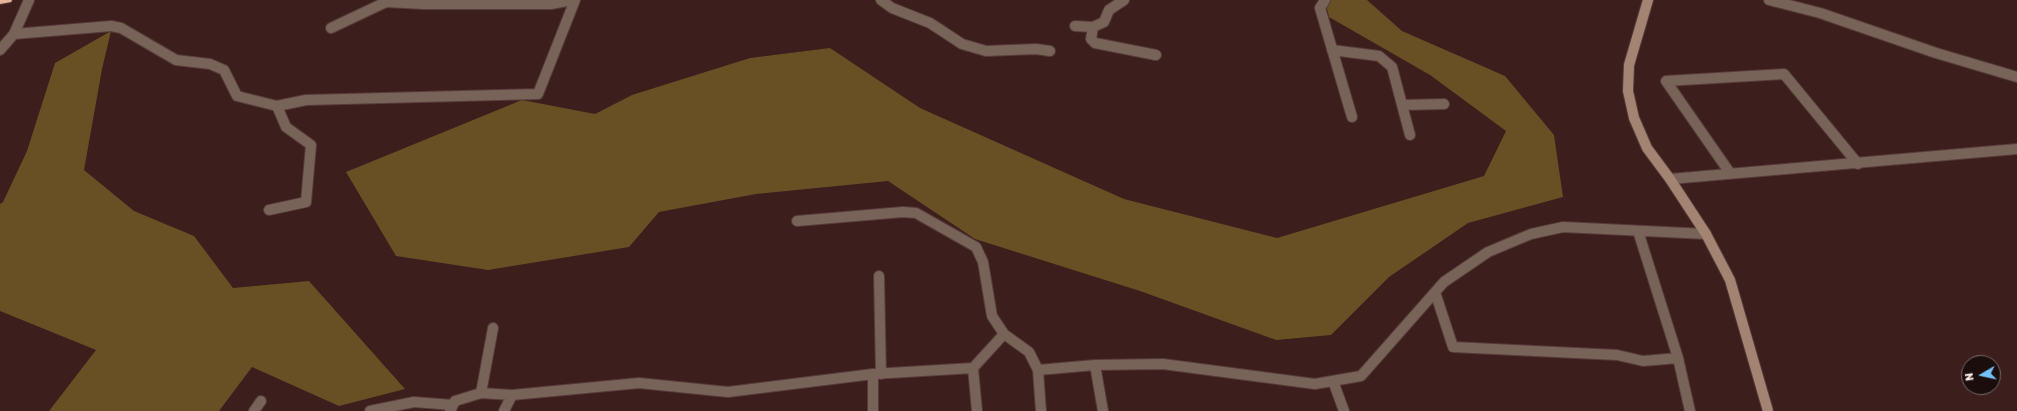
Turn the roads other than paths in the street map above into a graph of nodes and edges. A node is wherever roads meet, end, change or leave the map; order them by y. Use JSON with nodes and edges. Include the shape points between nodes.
{"nodes":[{"id":1,"x":7,"y":0,"type":"edge"},
{"id":2,"x":29,"y":0,"type":"edge"},
{"id":3,"x":573,"y":0,"type":"edge"},
{"id":4,"x":881,"y":0,"type":"edge"},
{"id":5,"x":1124,"y":0,"type":"edge"},
{"id":6,"x":1325,"y":0,"type":"edge"},
{"id":7,"x":1648,"y":0,"type":"edge"},
{"id":8,"x":1769,"y":0,"type":"edge"},
{"id":9,"x":0,"y":1,"type":"edge"},
{"id":10,"x":423,"y":2,"type":"edge"},
{"id":11,"x":1075,"y":26,"type":"dead end"},
{"id":12,"x":1093,"y":27,"type":"junction"},
{"id":13,"x":330,"y":28,"type":"dead end"},
{"id":14,"x":14,"y":34,"type":"junction"},
{"id":15,"x":0,"y":50,"type":"edge"},
{"id":16,"x":1332,"y":50,"type":"junction"},
{"id":17,"x":1050,"y":51,"type":"dead end"},
{"id":18,"x":1156,"y":55,"type":"dead end"},
{"id":19,"x":2017,"y":77,"type":"edge"},
{"id":20,"x":1444,"y":104,"type":"dead end"},
{"id":21,"x":1402,"y":105,"type":"junction"},
{"id":22,"x":277,"y":106,"type":"junction"},
{"id":23,"x":1352,"y":117,"type":"dead end"},
{"id":24,"x":1410,"y":135,"type":"dead end"},
{"id":25,"x":2017,"y":149,"type":"edge"},
{"id":26,"x":1858,"y":164,"type":"junction"},
{"id":27,"x":1730,"y":173,"type":"junction"},
{"id":28,"x":1670,"y":179,"type":"junction"},
{"id":29,"x":269,"y":210,"type":"dead end"},
{"id":30,"x":797,"y":221,"type":"dead end"},
{"id":31,"x":1638,"y":231,"type":"junction"},
{"id":32,"x":1706,"y":234,"type":"junction"},
{"id":33,"x":879,"y":276,"type":"dead end"},
{"id":34,"x":1435,"y":292,"type":"junction"},
{"id":35,"x":493,"y":328,"type":"dead end"},
{"id":36,"x":1004,"y":334,"type":"junction"},
{"id":37,"x":1678,"y":358,"type":"junction"},
{"id":38,"x":1095,"y":365,"type":"junction"},
{"id":39,"x":973,"y":368,"type":"junction"},
{"id":40,"x":1038,"y":370,"type":"junction"},
{"id":41,"x":877,"y":374,"type":"junction"},
{"id":42,"x":1333,"y":381,"type":"junction"},
{"id":43,"x":481,"y":393,"type":"junction"},
{"id":44,"x":512,"y":395,"type":"junction"},
{"id":45,"x":261,"y":401,"type":"dead end"},
{"id":46,"x":451,"y":408,"type":"edge"},
{"id":47,"x":254,"y":411,"type":"edge"},
{"id":48,"x":370,"y":411,"type":"edge"},
{"id":49,"x":504,"y":411,"type":"edge"},
{"id":50,"x":874,"y":411,"type":"edge"},
{"id":51,"x":977,"y":411,"type":"edge"},
{"id":52,"x":1041,"y":411,"type":"edge"},
{"id":53,"x":1103,"y":411,"type":"edge"},
{"id":54,"x":1344,"y":411,"type":"edge"},
{"id":55,"x":1690,"y":411,"type":"edge"},
{"id":56,"x":1768,"y":411,"type":"edge"}],
"edges":[{"from":1,"to":9,"type":"highway"},
{"from":2,"to":14,"type":"street"},
{"from":3,"to":10,"type":"street","via":[[552,4]]},
{"from":3,"to":22,"type":"street","via":[[538,94],[306,100]]},
{"from":4,"to":17,"type":"street","via":[[892,8],[930,23],[962,44],[986,51]]},
{"from":5,"to":12,"type":"street","via":[[1109,10],[1104,22]]},
{"from":6,"to":16,"type":"street","via":[[1320,8]]},
{"from":7,"to":28,"type":"street","via":[[1629,65],[1628,91],[1634,118],[1647,148]]},
{"from":8,"to":19,"type":"street","via":[[1820,13],[1936,53]]},
{"from":10,"to":13,"type":"street","via":[[386,2]]},
{"from":11,"to":12,"type":"street"},
{"from":12,"to":18,"type":"street","via":[[1091,39],[1095,43]]},
{"from":14,"to":15,"type":"street"},
{"from":14,"to":22,"type":"street","via":[[111,26],[121,28],[176,60],[210,64],[224,70],[237,96]]},
{"from":16,"to":21,"type":"street","via":[[1379,56],[1392,67]]},
{"from":16,"to":23,"type":"street"},
{"from":20,"to":21,"type":"street"},
{"from":21,"to":24,"type":"street"},
{"from":22,"to":29,"type":"street","via":[[286,127],[311,145],[306,202]]},
{"from":25,"to":26,"type":"street"},
{"from":26,"to":27,"type":"street"},
{"from":26,"to":27,"type":"street","via":[[1784,74],[1666,81]]},
{"from":27,"to":28,"type":"street"},
{"from":28,"to":32,"type":"street"},
{"from":30,"to":36,"type":"street","via":[[903,212],[916,214],[976,247],[983,262],[992,316]]},
{"from":31,"to":32,"type":"street"},
{"from":31,"to":34,"type":"street","via":[[1563,227],[1531,234],[1488,252],[1444,282]]},
{"from":31,"to":37,"type":"street"},
{"from":32,"to":56,"type":"street","via":[[1730,280]]},
{"from":33,"to":41,"type":"street"},
{"from":34,"to":37,"type":"street","via":[[1453,347],[1617,355],[1643,361]]},
{"from":34,"to":42,"type":"street","via":[[1361,376]]},
{"from":35,"to":43,"type":"street"},
{"from":36,"to":39,"type":"street"},
{"from":36,"to":40,"type":"street","via":[[1029,352]]},
{"from":37,"to":55,"type":"street"},
{"from":38,"to":40,"type":"street"},
{"from":38,"to":42,"type":"street","via":[[1163,364],[1315,384]]},
{"from":38,"to":53,"type":"street"},
{"from":39,"to":41,"type":"street"},
{"from":39,"to":51,"type":"street"},
{"from":40,"to":52,"type":"street"},
{"from":41,"to":44,"type":"street","via":[[728,392],[639,383]]},
{"from":41,"to":50,"type":"street"},
{"from":42,"to":54,"type":"street"},
{"from":43,"to":44,"type":"street"},
{"from":43,"to":46,"type":"street","via":[[455,401]]},
{"from":44,"to":49,"type":"street"},
{"from":45,"to":47,"type":"street"},
{"from":46,"to":48,"type":"street","via":[[414,402]]}]}
